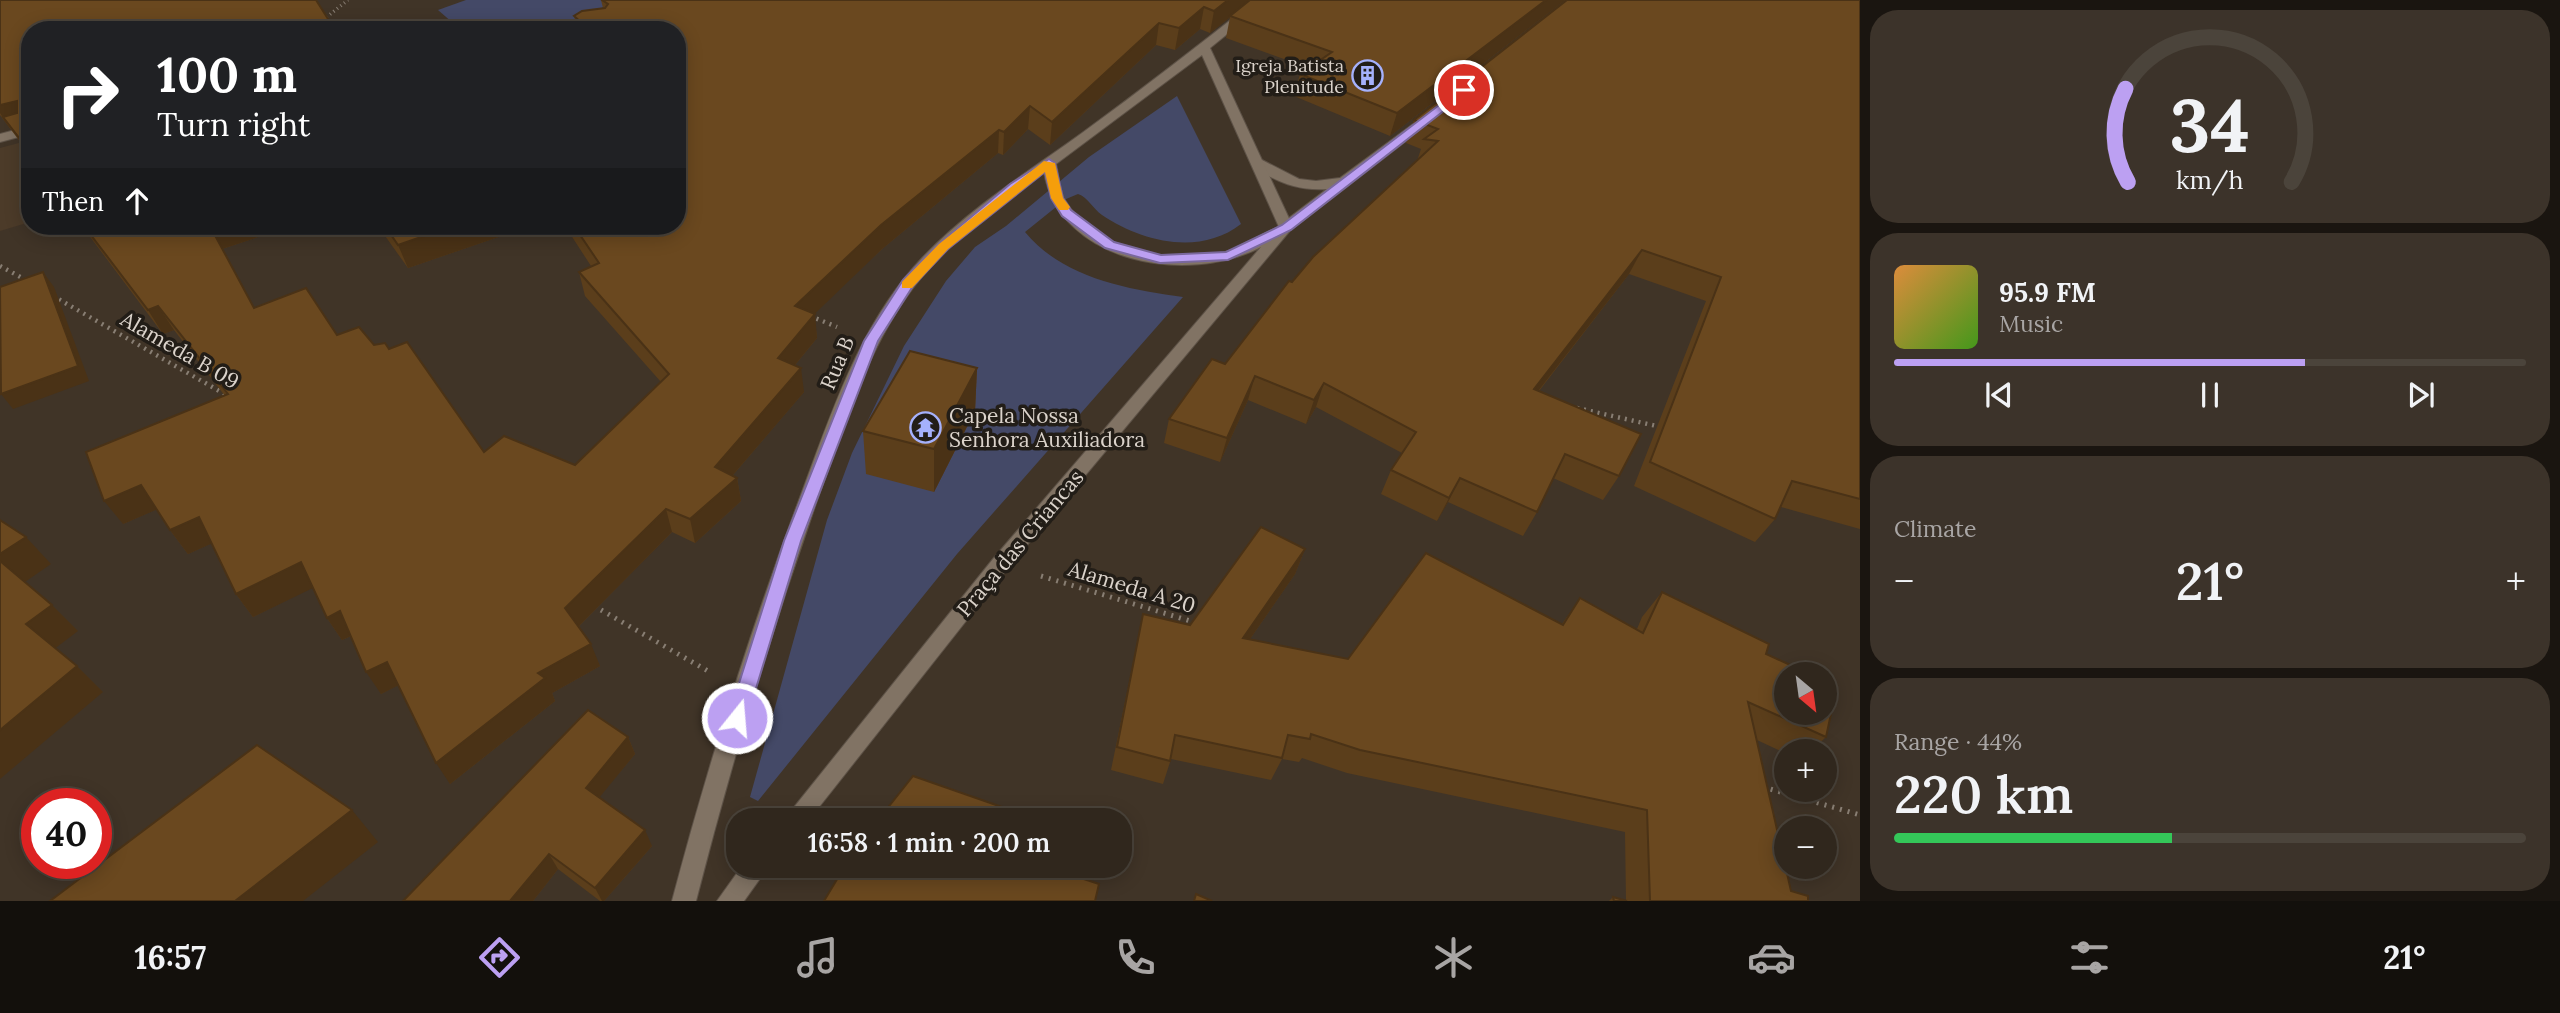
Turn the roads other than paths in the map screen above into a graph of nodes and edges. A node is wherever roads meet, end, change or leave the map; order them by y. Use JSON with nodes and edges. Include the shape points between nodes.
{"nodes":[{"id":1,"x":1262,"y":0,"type":"edge"},
{"id":2,"x":1204,"y":47,"type":"junction"},
{"id":3,"x":1443,"y":106,"type":"edge"},
{"id":4,"x":21,"y":132,"type":"edge"},
{"id":5,"x":0,"y":138,"type":"edge"},
{"id":6,"x":1049,"y":163,"type":"junction"},
{"id":7,"x":1257,"y":163,"type":"junction"},
{"id":8,"x":1345,"y":181,"type":"junction"},
{"id":9,"x":1286,"y":227,"type":"junction"},
{"id":10,"x":804,"y":808,"type":"edge"},
{"id":11,"x":747,"y":878,"type":"edge"},
{"id":12,"x":684,"y":901,"type":"edge"},
{"id":13,"x":729,"y":901,"type":"edge"}],
"edges":[{"from":1,"to":2,"type":"street","name":"Rua B"},
{"from":2,"to":6,"type":"street","name":"Rua B"},
{"from":2,"to":7,"type":"street"},
{"from":3,"to":8,"type":"street"},
{"from":4,"to":5,"type":"street"},
{"from":6,"to":9,"type":"street","via":[[1057,198],[1067,213],[1110,245],[1133,253],[1180,260],[1228,256]]},
{"from":6,"to":12,"type":"street","name":"Rua B","via":[[932,257],[908,284],[871,341],[793,541]]},
{"from":7,"to":8,"type":"street","via":[[1306,187]]},
{"from":7,"to":9,"type":"street"},
{"from":8,"to":9,"type":"street"},
{"from":9,"to":10,"type":"street","name":"Praça das Criancas","via":[[1000,564]]},
{"from":11,"to":13,"type":"street"}]}
